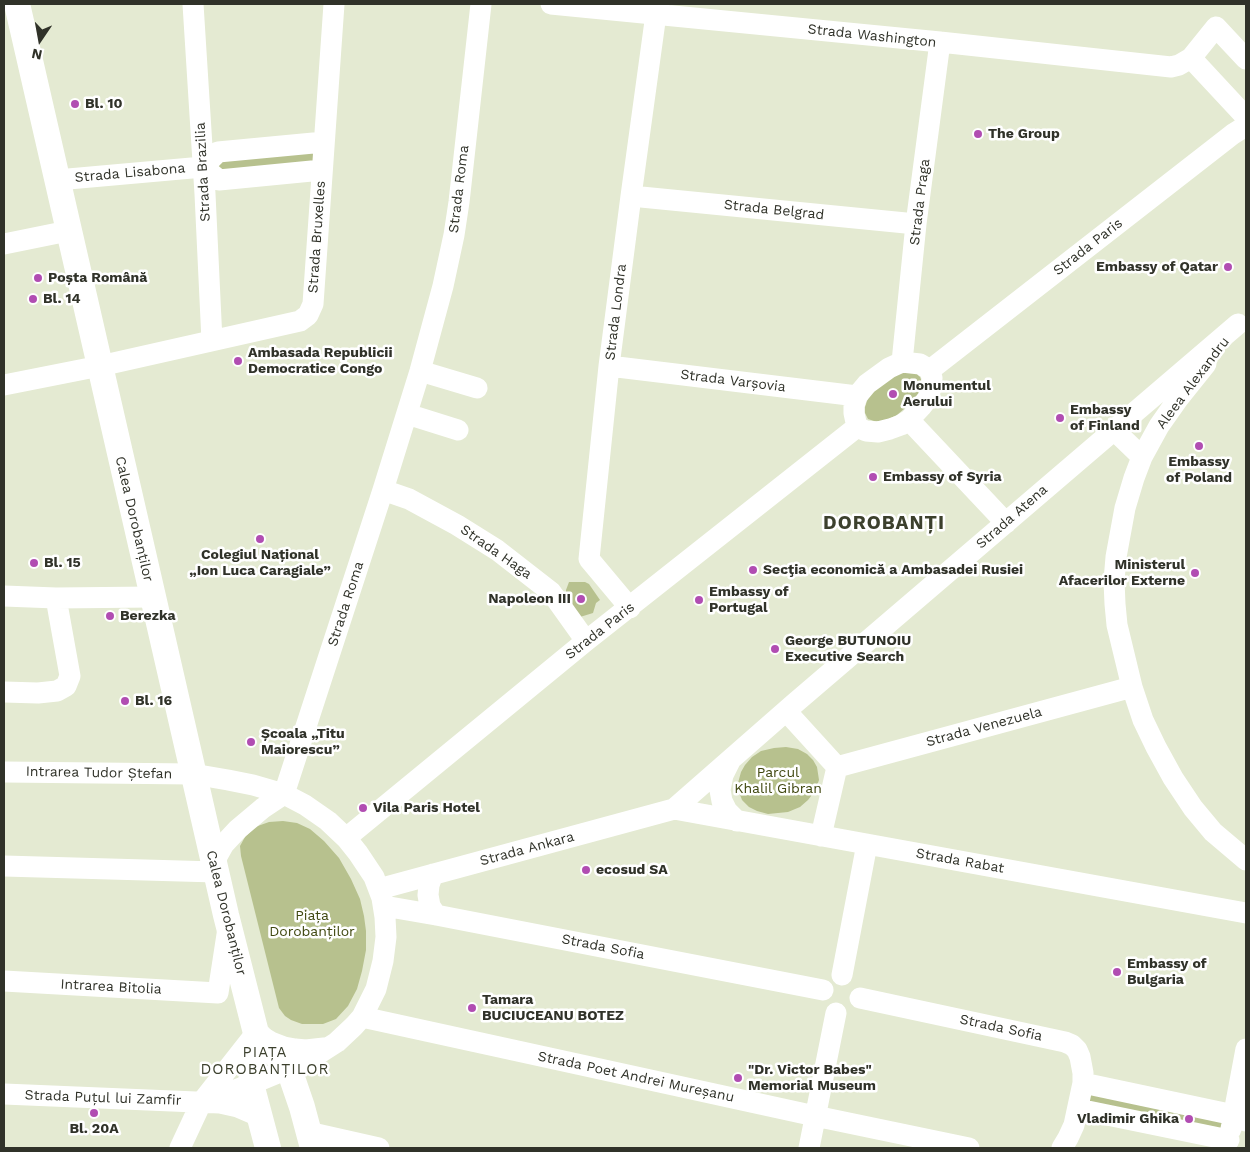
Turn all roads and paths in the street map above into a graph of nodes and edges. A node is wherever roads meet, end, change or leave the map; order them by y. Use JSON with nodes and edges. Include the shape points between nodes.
{"nodes":[{"id":1,"x":16,"y":4,"type":"edge"},
{"id":2,"x":193,"y":4,"type":"edge"},
{"id":3,"x":334,"y":4,"type":"edge"},
{"id":4,"x":481,"y":4,"type":"edge"},
{"id":5,"x":551,"y":4,"type":"edge"},
{"id":6,"x":657,"y":9,"type":"edge"},
{"id":7,"x":940,"y":42,"type":"junction"},
{"id":8,"x":1191,"y":58,"type":"junction"},
{"id":9,"x":1246,"y":59,"type":"edge"},
{"id":10,"x":1246,"y":117,"type":"edge"},
{"id":11,"x":1246,"y":126,"type":"edge"},
{"id":12,"x":324,"y":142,"type":"junction"},
{"id":13,"x":203,"y":167,"type":"junction"},
{"id":14,"x":322,"y":170,"type":"junction"},
{"id":15,"x":57,"y":180,"type":"junction"},
{"id":16,"x":631,"y":196,"type":"junction"},
{"id":17,"x":916,"y":224,"type":"junction"},
{"id":18,"x":68,"y":230,"type":"junction"},
{"id":19,"x":4,"y":244,"type":"edge"},
{"id":20,"x":1242,"y":320,"type":"edge"},
{"id":21,"x":212,"y":340,"type":"junction"},
{"id":22,"x":902,"y":362,"type":"junction"},
{"id":23,"x":100,"y":366,"type":"junction"},
{"id":24,"x":609,"y":366,"type":"junction"},
{"id":25,"x":930,"y":370,"type":"junction"},
{"id":26,"x":420,"y":371,"type":"junction"},
{"id":27,"x":4,"y":385,"type":"edge"},
{"id":28,"x":477,"y":388,"type":"dead end"},
{"id":29,"x":857,"y":396,"type":"junction"},
{"id":30,"x":407,"y":414,"type":"junction"},
{"id":31,"x":909,"y":420,"type":"junction"},
{"id":32,"x":857,"y":428,"type":"junction"},
{"id":33,"x":458,"y":430,"type":"dead end"},
{"id":34,"x":1114,"y":430,"type":"junction"},
{"id":35,"x":1142,"y":457,"type":"junction"},
{"id":36,"x":383,"y":490,"type":"junction"},
{"id":37,"x":1006,"y":523,"type":"junction"},
{"id":38,"x":4,"y":596,"type":"edge"},
{"id":39,"x":152,"y":597,"type":"junction"},
{"id":40,"x":56,"y":598,"type":"junction"},
{"id":41,"x":630,"y":608,"type":"junction"},
{"id":42,"x":586,"y":641,"type":"junction"},
{"id":43,"x":1132,"y":687,"type":"junction"},
{"id":44,"x":4,"y":692,"type":"edge"},
{"id":45,"x":786,"y":711,"type":"junction"},
{"id":46,"x":730,"y":760,"type":"junction"},
{"id":47,"x":837,"y":767,"type":"junction"},
{"id":48,"x":4,"y":772,"type":"edge"},
{"id":49,"x":194,"y":774,"type":"junction"},
{"id":50,"x":284,"y":794,"type":"junction"},
{"id":51,"x":674,"y":809,"type":"junction"},
{"id":52,"x":737,"y":821,"type":"junction"},
{"id":53,"x":821,"y":836,"type":"junction"},
{"id":54,"x":346,"y":838,"type":"junction"},
{"id":55,"x":867,"y":844,"type":"junction"},
{"id":56,"x":1246,"y":860,"type":"edge"},
{"id":57,"x":4,"y":866,"type":"edge"},
{"id":58,"x":215,"y":867,"type":"junction"},
{"id":59,"x":433,"y":874,"type":"junction"},
{"id":60,"x":381,"y":898,"type":"junction"},
{"id":61,"x":1246,"y":913,"type":"edge"},
{"id":62,"x":436,"y":915,"type":"junction"},
{"id":63,"x":228,"y":924,"type":"junction"},
{"id":64,"x":842,"y":976,"type":"junction"},
{"id":65,"x":4,"y":981,"type":"edge"},
{"id":66,"x":822,"y":990,"type":"junction"},
{"id":67,"x":860,"y":998,"type":"junction"},
{"id":68,"x":836,"y":1013,"type":"junction"},
{"id":69,"x":362,"y":1017,"type":"junction"},
{"id":70,"x":256,"y":1034,"type":"junction"},
{"id":71,"x":330,"y":1047,"type":"junction"},
{"id":72,"x":1246,"y":1049,"type":"edge"},
{"id":73,"x":289,"y":1069,"type":"junction"},
{"id":74,"x":1083,"y":1083,"type":"junction"},
{"id":75,"x":251,"y":1084,"type":"junction"},
{"id":76,"x":4,"y":1094,"type":"edge"},
{"id":77,"x":201,"y":1103,"type":"junction"},
{"id":78,"x":1078,"y":1109,"type":"junction"},
{"id":79,"x":259,"y":1116,"type":"junction"},
{"id":80,"x":816,"y":1116,"type":"junction"},
{"id":81,"x":1242,"y":1121,"type":"edge"},
{"id":82,"x":311,"y":1140,"type":"edge"},
{"id":83,"x":1228,"y":1144,"type":"edge"},
{"id":84,"x":180,"y":1148,"type":"edge"},
{"id":85,"x":268,"y":1148,"type":"edge"},
{"id":86,"x":379,"y":1148,"type":"edge"},
{"id":87,"x":810,"y":1148,"type":"edge"},
{"id":88,"x":969,"y":1148,"type":"edge"},
{"id":89,"x":1062,"y":1148,"type":"edge"}],
"edges":[{"from":1,"to":15,"type":"main road","name":"Calea Dorobanților"},
{"from":2,"to":13,"type":"street","name":"Strada Brazilia"},
{"from":3,"to":12,"type":"street","name":"Strada Bruxelles"},
{"from":4,"to":26,"type":"street","name":"Strada Roma","via":[[454,235]]},
{"from":5,"to":6,"type":"street","name":"Strada Washington"},
{"from":6,"to":7,"type":"street","name":"Strada Washington"},
{"from":6,"to":16,"type":"street","name":"Strada Londra"},
{"from":7,"to":8,"type":"street","name":"Strada Washington","via":[[1171,67]]},
{"from":7,"to":17,"type":"street","name":"Strada Praga"},
{"from":8,"to":9,"type":"street","name":"Strada Washington","via":[[1216,28]]},
{"from":8,"to":10,"type":"street"},
{"from":11,"to":25,"type":"street","name":"Strada Paris"},
{"from":12,"to":13,"type":"street","name":"Strada Lisabona","via":[[218,152]]},
{"from":12,"to":14,"type":"street","name":"Strada Bruxelles"},
{"from":13,"to":14,"type":"street","name":"Strada Lisabona","via":[[219,180]]},
{"from":13,"to":15,"type":"street","name":"Strada Lisabona"},
{"from":13,"to":21,"type":"street","name":"Strada Brazilia"},
{"from":14,"to":21,"type":"street","name":"Strada Bruxelles","via":[[313,304],[308,315],[300,321]]},
{"from":15,"to":18,"type":"main road","name":"Calea Dorobanților"},
{"from":16,"to":17,"type":"street","name":"Strada Belgrad"},
{"from":16,"to":24,"type":"street","name":"Strada Londra"},
{"from":17,"to":22,"type":"street","name":"Strada Praga"},
{"from":18,"to":19,"type":"street"},
{"from":18,"to":23,"type":"main road","name":"Calea Dorobanților"},
{"from":20,"to":34,"type":"street","name":"Strada Atena"},
{"from":20,"to":35,"type":"street","name":"Aleea Alexandru","via":[[1178,399]]},
{"from":21,"to":23,"type":"street","name":"Strada Bruxelles"},
{"from":22,"to":25,"type":"street","via":[[920,364]]},
{"from":22,"to":29,"type":"street","via":[[888,368]]},
{"from":23,"to":27,"type":"street","name":"Strada Bruxelles"},
{"from":23,"to":39,"type":"main road","name":"Calea Dorobanților"},
{"from":24,"to":29,"type":"street","name":"Strada Varșovia"},
{"from":24,"to":41,"type":"street","name":"Strada Londra","via":[[589,560]]},
{"from":25,"to":31,"type":"street","via":[[932,378],[928,398]]},
{"from":26,"to":28,"type":"street"},
{"from":26,"to":30,"type":"street","name":"Strada Roma"},
{"from":29,"to":32,"type":"street","via":[[854,406]]},
{"from":30,"to":33,"type":"street"},
{"from":30,"to":36,"type":"street","name":"Strada Roma"},
{"from":31,"to":32,"type":"street","via":[[878,432]]},
{"from":31,"to":37,"type":"street"},
{"from":32,"to":41,"type":"street","name":"Strada Paris"},
{"from":34,"to":35,"type":"street"},
{"from":34,"to":37,"type":"street","name":"Strada Atena"},
{"from":35,"to":43,"type":"street","name":"Aleea Alexandru","via":[[1125,508],[1114,581],[1117,625]]},
{"from":36,"to":42,"type":"street","name":"Strada Haga","via":[[409,499],[497,550],[551,592]]},
{"from":36,"to":50,"type":"street","name":"Strada Roma"},
{"from":37,"to":45,"type":"street","name":"Strada Atena"},
{"from":38,"to":40,"type":"street"},
{"from":39,"to":40,"type":"street"},
{"from":39,"to":49,"type":"main road","name":"Calea Dorobanților"},
{"from":40,"to":44,"type":"street","via":[[70,676],[66,686],[57,691],[38,693]]},
{"from":41,"to":42,"type":"street","name":"Strada Paris"},
{"from":42,"to":54,"type":"street","name":"Strada Paris"},
{"from":43,"to":47,"type":"street","name":"Strada Venezuela"},
{"from":43,"to":56,"type":"street","name":"Aleea Alexandru","via":[[1143,720],[1178,786],[1214,832]]},
{"from":45,"to":46,"type":"street","name":"Strada Atena"},
{"from":45,"to":47,"type":"street"},
{"from":46,"to":51,"type":"street","name":"Strada Atena"},
{"from":46,"to":52,"type":"street","via":[[720,790],[727,811]]},
{"from":47,"to":53,"type":"street"},
{"from":48,"to":49,"type":"street","name":"Intrarea Tudor Ștefan"},
{"from":49,"to":50,"type":"street"},
{"from":49,"to":58,"type":"main road","name":"Calea Dorobanților"},
{"from":50,"to":54,"type":"street","via":[[328,821]]},
{"from":50,"to":58,"type":"street","via":[[238,829],[224,844]]},
{"from":51,"to":52,"type":"street","name":"Strada Rabat"},
{"from":51,"to":59,"type":"street","name":"Strada Ankara"},
{"from":52,"to":53,"type":"street","name":"Strada Rabat"},
{"from":53,"to":55,"type":"street","name":"Strada Rabat"},
{"from":54,"to":60,"type":"street","via":[[367,866]]},
{"from":55,"to":61,"type":"street","name":"Strada Rabat"},
{"from":55,"to":64,"type":"street"},
{"from":57,"to":58,"type":"street"},
{"from":58,"to":63,"type":"main road","name":"Calea Dorobanților"},
{"from":59,"to":60,"type":"street","name":"Strada Ankara"},
{"from":59,"to":62,"type":"street","via":[[428,895]]},
{"from":60,"to":62,"type":"street","name":"Strada Sofia"},
{"from":60,"to":69,"type":"street","via":[[386,938],[383,961],[376,989]]},
{"from":62,"to":66,"type":"street","name":"Strada Sofia"},
{"from":63,"to":65,"type":"street","name":"Intrarea Bitolia","via":[[218,992]]},
{"from":63,"to":70,"type":"main road","name":"Calea Dorobanților"},
{"from":64,"to":66,"type":"street","via":[[828,981]]},
{"from":64,"to":67,"type":"street","via":[[856,983]]},
{"from":66,"to":68,"type":"street","via":[[824,1002]]},
{"from":67,"to":68,"type":"street","via":[[848,1012]]},
{"from":67,"to":74,"type":"street","name":"Strada Sofia","via":[[1066,1042],[1077,1050],[1080,1057]]},
{"from":68,"to":80,"type":"street"},
{"from":69,"to":71,"type":"street"},
{"from":69,"to":80,"type":"street","name":"Strada Poet Andrei Mureșanu"},
{"from":70,"to":71,"type":"street","via":[[295,1049]]},
{"from":70,"to":73,"type":"main road","name":"Calea Dorobanților"},
{"from":70,"to":75,"type":"main road","name":"Calea Dorobanților"},
{"from":70,"to":77,"type":"street"},
{"from":71,"to":73,"type":"street"},
{"from":72,"to":81,"type":"street"},
{"from":73,"to":75,"type":"street"},
{"from":73,"to":82,"type":"main road","name":"Calea Dorobanților"},
{"from":74,"to":78,"type":"street","name":"Strada Sofia"},
{"from":74,"to":81,"type":"street"},
{"from":75,"to":77,"type":"street"},
{"from":75,"to":79,"type":"main road","name":"Calea Dorobanților"},
{"from":76,"to":77,"type":"street","name":"Strada Puțul lui Zamfir"},
{"from":77,"to":79,"type":"street","name":"Strada Puțul lui Zamfir","via":[[229,1104]]},
{"from":77,"to":84,"type":"street"},
{"from":78,"to":83,"type":"street"},
{"from":78,"to":89,"type":"street"},
{"from":79,"to":85,"type":"main road","name":"Calea Dorobanților"},
{"from":80,"to":87,"type":"street"},
{"from":80,"to":88,"type":"street","name":"Strada Poet Andrei Mureșanu"},
{"from":81,"to":83,"type":"street"},
{"from":82,"to":86,"type":"street"}]}
